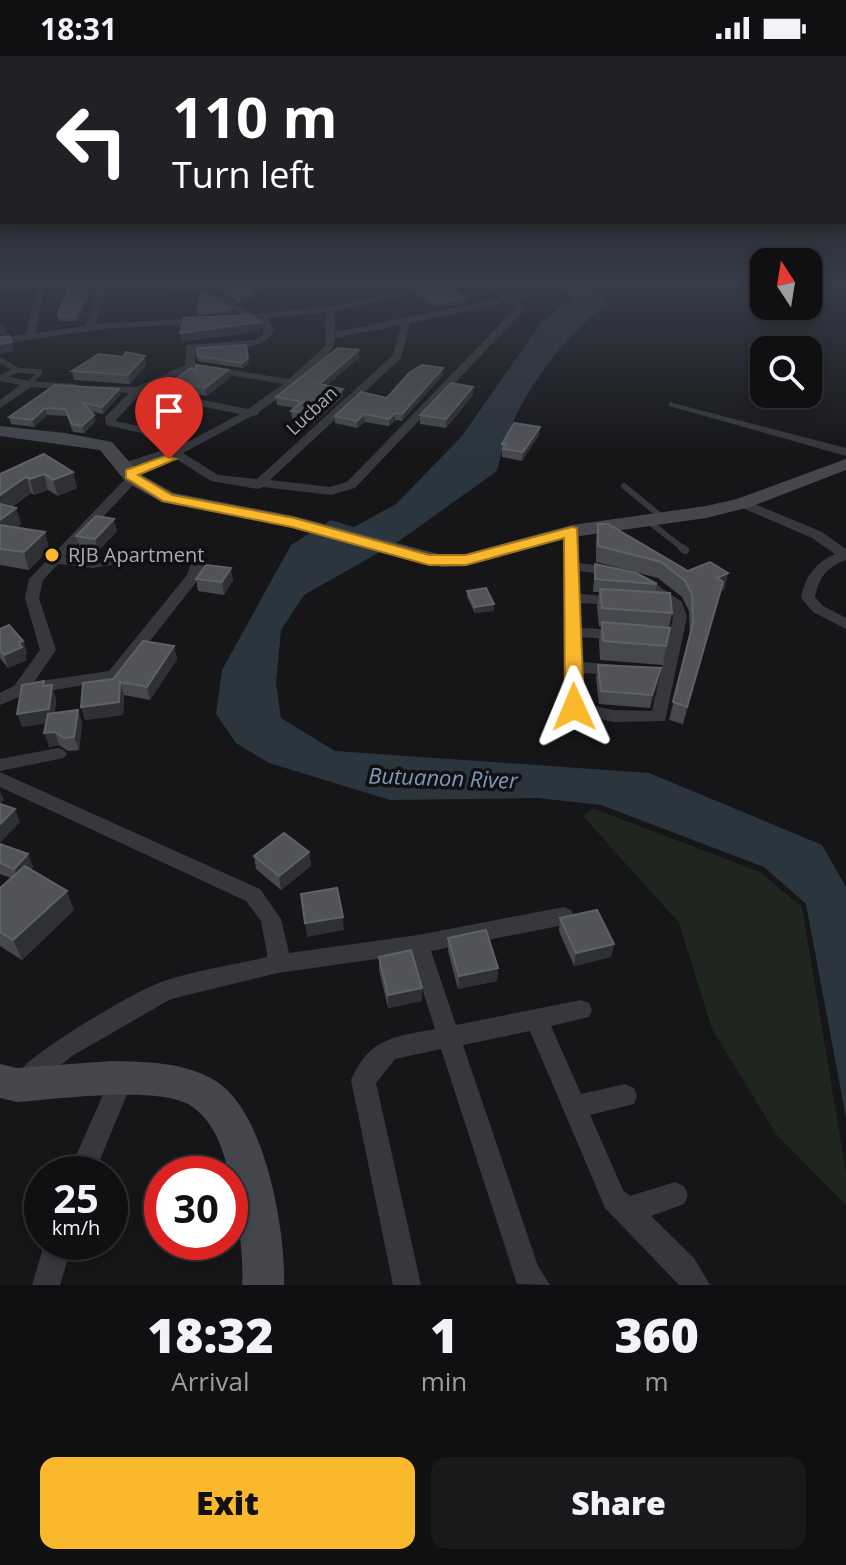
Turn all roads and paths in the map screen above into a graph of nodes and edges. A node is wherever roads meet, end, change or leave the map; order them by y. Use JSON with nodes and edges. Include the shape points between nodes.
{"nodes":[{"id":1,"x":264,"y":339,"type":"edge"},
{"id":2,"x":331,"y":339,"type":"edge"},
{"id":3,"x":402,"y":339,"type":"edge"},
{"id":4,"x":491,"y":339,"type":"edge"},
{"id":5,"x":0,"y":360,"type":"edge"},
{"id":6,"x":190,"y":366,"type":"junction"},
{"id":7,"x":17,"y":370,"type":"junction"},
{"id":8,"x":0,"y":378,"type":"edge"},
{"id":9,"x":294,"y":383,"type":"junction"},
{"id":10,"x":29,"y":384,"type":"junction"},
{"id":11,"x":138,"y":390,"type":"junction"},
{"id":12,"x":673,"y":404,"type":"dead end"},
{"id":13,"x":0,"y":405,"type":"edge"},
{"id":14,"x":254,"y":413,"type":"junction"},
{"id":15,"x":0,"y":431,"type":"edge"},
{"id":16,"x":846,"y":452,"type":"edge"},
{"id":17,"x":173,"y":453,"type":"junction"},
{"id":18,"x":846,"y":464,"type":"edge"},
{"id":19,"x":129,"y":472,"type":"junction"},
{"id":20,"x":258,"y":485,"type":"junction"},
{"id":21,"x":624,"y":486,"type":"dead end"},
{"id":22,"x":743,"y":503,"type":"junction"},
{"id":23,"x":656,"y":520,"type":"junction"},
{"id":24,"x":572,"y":531,"type":"junction"},
{"id":25,"x":685,"y":550,"type":"dead end"},
{"id":26,"x":846,"y":555,"type":"edge"},
{"id":27,"x":55,"y":560,"type":"junction"},
{"id":28,"x":572,"y":566,"type":"junction"},
{"id":29,"x":573,"y":598,"type":"junction"},
{"id":30,"x":677,"y":605,"type":"junction"},
{"id":31,"x":846,"y":624,"type":"edge"},
{"id":32,"x":573,"y":632,"type":"junction"},
{"id":33,"x":633,"y":636,"type":"edge"},
{"id":34,"x":574,"y":667,"type":"junction"},
{"id":35,"x":653,"y":672,"type":"junction"},
{"id":36,"x":20,"y":690,"type":"junction"},
{"id":37,"x":0,"y":699,"type":"edge"},
{"id":38,"x":58,"y":754,"type":"dead end"},
{"id":39,"x":0,"y":765,"type":"edge"},
{"id":40,"x":0,"y":779,"type":"edge"},
{"id":41,"x":564,"y":916,"type":"edge"},
{"id":42,"x":418,"y":944,"type":"junction"},
{"id":43,"x":278,"y":964,"type":"junction"},
{"id":44,"x":581,"y":1010,"type":"dead end"},
{"id":45,"x":537,"y":1020,"type":"junction"},
{"id":46,"x":449,"y":1039,"type":"junction"},
{"id":47,"x":121,"y":1080,"type":"junction"},
{"id":48,"x":9,"y":1083,"type":"edge"},
{"id":49,"x":625,"y":1096,"type":"dead end"},
{"id":50,"x":574,"y":1107,"type":"junction"},
{"id":51,"x":89,"y":1156,"type":"edge"},
{"id":52,"x":675,"y":1195,"type":"dead end"},
{"id":53,"x":626,"y":1211,"type":"junction"},
{"id":54,"x":54,"y":1260,"type":"edge"},
{"id":55,"x":46,"y":1285,"type":"edge"},
{"id":56,"x":263,"y":1285,"type":"edge"},
{"id":57,"x":407,"y":1285,"type":"edge"},
{"id":58,"x":536,"y":1285,"type":"edge"},
{"id":59,"x":696,"y":1285,"type":"edge"}],
"edges":[{"from":1,"to":6,"type":"street","via":[[190,347]]},
{"from":2,"to":9,"type":"street","via":[[330,347]]},
{"from":3,"to":20,"type":"street","name":"Lucban","via":[[398,356]]},
{"from":4,"to":20,"type":"street","via":[[351,485],[331,491]]},
{"from":5,"to":7,"type":"lane"},
{"from":6,"to":9,"type":"street"},
{"from":6,"to":11,"type":"street"},
{"from":7,"to":8,"type":"lane"},
{"from":7,"to":10,"type":"lane","via":[[40,372]]},
{"from":8,"to":10,"type":"street"},
{"from":9,"to":14,"type":"street"},
{"from":10,"to":11,"type":"street"},
{"from":10,"to":13,"type":"street"},
{"from":11,"to":14,"type":"street"},
{"from":11,"to":17,"type":"street","via":[[110,423],[145,430]]},
{"from":12,"to":16,"type":"street"},
{"from":14,"to":17,"type":"street"},
{"from":15,"to":19,"type":"street","via":[[106,446]]},
{"from":17,"to":19,"type":"street","via":[[164,462]]},
{"from":17,"to":20,"type":"street","via":[[215,478]]},
{"from":18,"to":22,"type":"street"},
{"from":19,"to":24,"type":"street","via":[[168,498],[294,522],[429,560],[466,560]]},
{"from":19,"to":27,"type":"street"},
{"from":21,"to":23,"type":"lane"},
{"from":22,"to":23,"type":"street"},
{"from":22,"to":26,"type":"street","via":[[817,535]]},
{"from":23,"to":24,"type":"street"},
{"from":23,"to":25,"type":"lane"},
{"from":24,"to":28,"type":"street"},
{"from":26,"to":31,"type":"street","via":[[821,566],[808,598]]},
{"from":27,"to":36,"type":"street","via":[[36,579],[32,598],[48,650]]},
{"from":27,"to":36,"type":"street","via":[[92,564],[168,551],[195,560],[197,566],[114,675]]},
{"from":28,"to":29,"type":"street"},
{"from":28,"to":30,"type":"street","via":[[631,576]]},
{"from":29,"to":30,"type":"street"},
{"from":29,"to":32,"type":"street"},
{"from":30,"to":35,"type":"street","via":[[680,617]]},
{"from":32,"to":33,"type":"street"},
{"from":32,"to":34,"type":"street"},
{"from":34,"to":35,"type":"street"},
{"from":34,"to":35,"type":"street","via":[[574,707],[613,716],[659,717]]},
{"from":36,"to":37,"type":"street"},
{"from":38,"to":39,"type":"street"},
{"from":40,"to":43,"type":"street","via":[[253,895],[269,911],[278,932]]},
{"from":41,"to":42,"type":"street"},
{"from":42,"to":43,"type":"street"},
{"from":42,"to":46,"type":"street"},
{"from":43,"to":48,"type":"street","via":[[166,990]]},
{"from":44,"to":45,"type":"street"},
{"from":45,"to":46,"type":"street"},
{"from":45,"to":50,"type":"street"},
{"from":46,"to":57,"type":"street","via":[[388,1049],[363,1080]]},
{"from":46,"to":58,"type":"street","via":[[527,1274]]},
{"from":47,"to":48,"type":"street"},
{"from":47,"to":51,"type":"street"},
{"from":47,"to":56,"type":"street","via":[[188,1086],[203,1093],[227,1118],[247,1164],[265,1262]]},
{"from":49,"to":50,"type":"street"},
{"from":50,"to":53,"type":"street","via":[[614,1199]]},
{"from":52,"to":53,"type":"street"},
{"from":53,"to":59,"type":"street"},
{"from":54,"to":55,"type":"street"}]}
